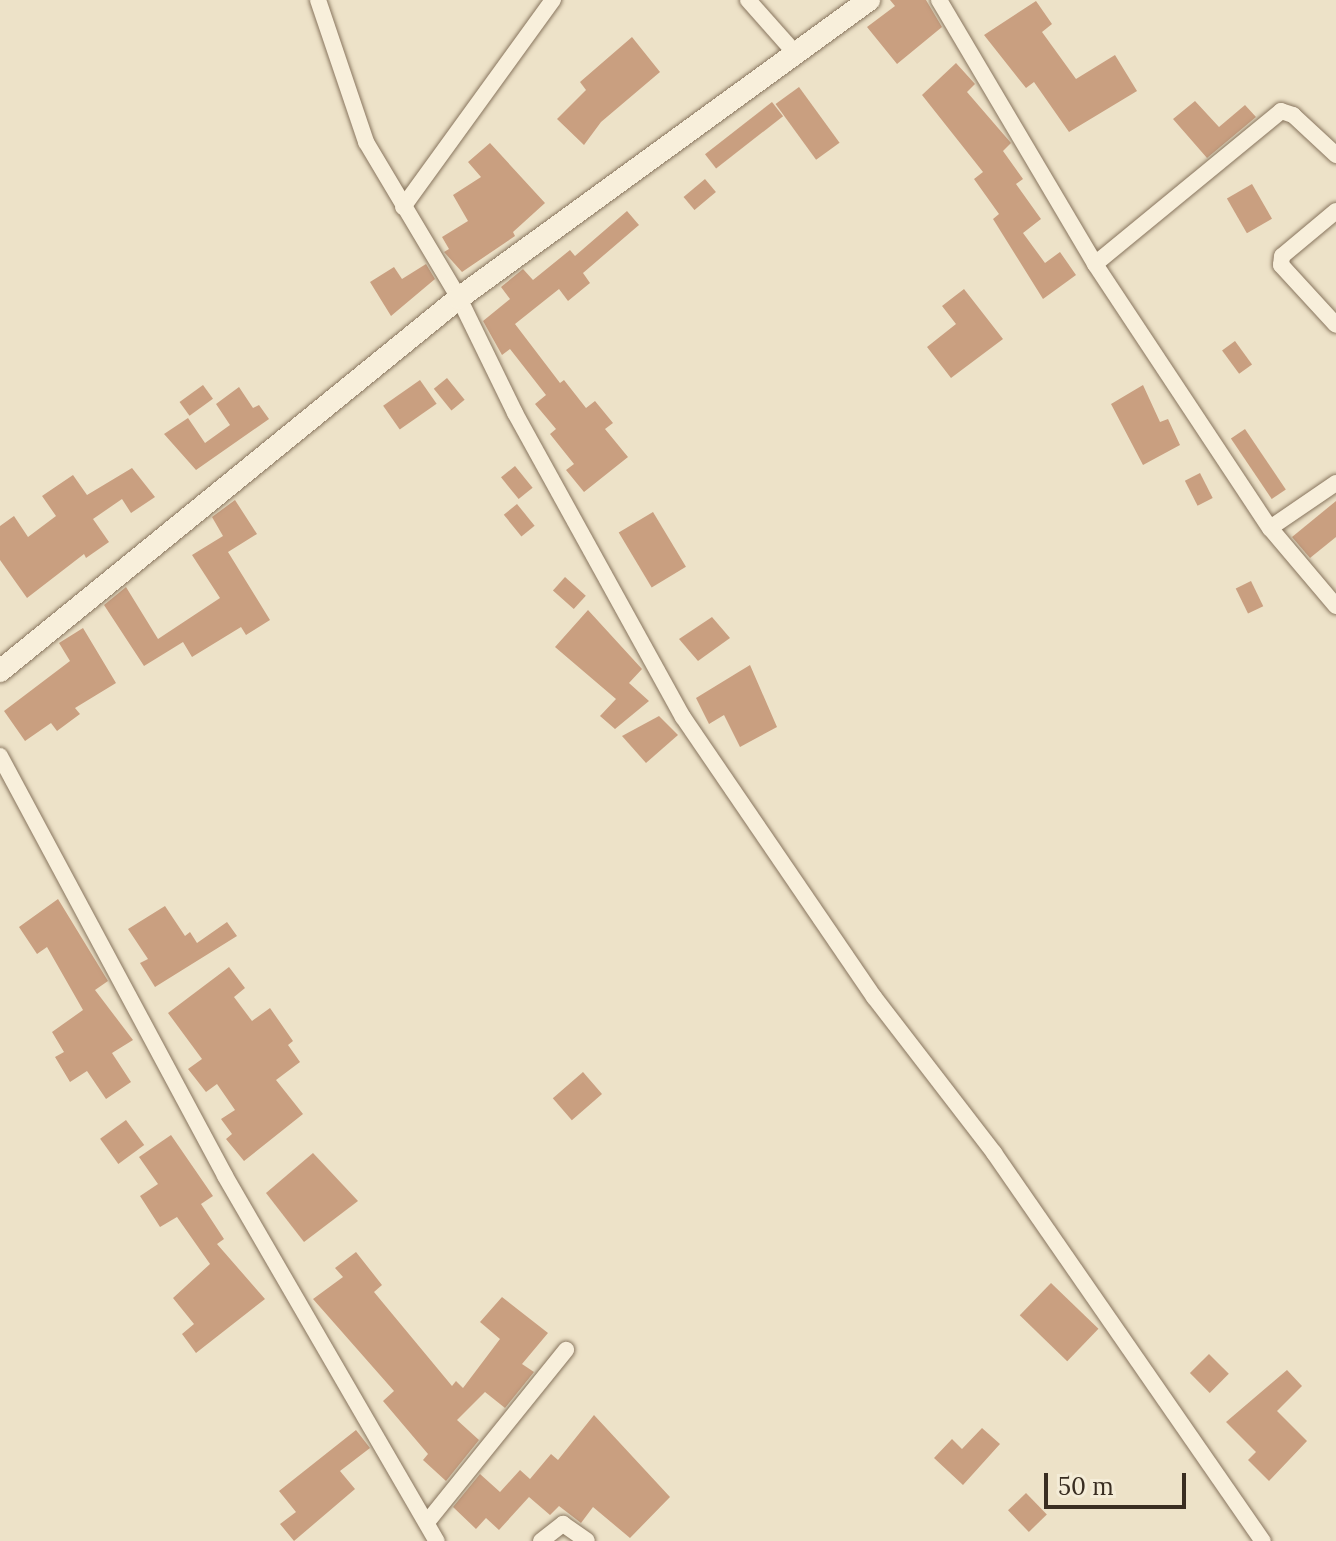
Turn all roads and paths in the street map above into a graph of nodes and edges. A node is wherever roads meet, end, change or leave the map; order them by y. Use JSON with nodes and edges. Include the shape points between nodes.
{"nodes":[{"id":1,"x":318,"y":0,"type":"edge"},
{"id":2,"x":553,"y":0,"type":"edge"},
{"id":3,"x":748,"y":0,"type":"edge"},
{"id":4,"x":869,"y":0,"type":"edge"},
{"id":5,"x":939,"y":0,"type":"edge"},
{"id":6,"x":796,"y":54,"type":"junction"},
{"id":7,"x":1336,"y":155,"type":"edge"},
{"id":8,"x":403,"y":207,"type":"junction"},
{"id":9,"x":1336,"y":211,"type":"edge"},
{"id":10,"x":1095,"y":264,"type":"junction"},
{"id":11,"x":459,"y":298,"type":"junction"},
{"id":12,"x":1336,"y":325,"type":"edge"},
{"id":13,"x":1336,"y":483,"type":"edge"},
{"id":14,"x":1270,"y":528,"type":"junction"},
{"id":15,"x":1336,"y":606,"type":"edge"},
{"id":16,"x":0,"y":671,"type":"edge"},
{"id":17,"x":0,"y":756,"type":"edge"},
{"id":18,"x":566,"y":1350,"type":"dead end"},
{"id":19,"x":428,"y":1521,"type":"junction"},
{"id":20,"x":437,"y":1541,"type":"edge"},
{"id":21,"x":541,"y":1541,"type":"edge"},
{"id":22,"x":587,"y":1541,"type":"edge"},
{"id":23,"x":1263,"y":1541,"type":"edge"}],
"edges":[{"from":1,"to":8,"type":"street","via":[[366,142]]},
{"from":2,"to":8,"type":"street"},
{"from":3,"to":6,"type":"street"},
{"from":4,"to":6,"type":"street"},
{"from":5,"to":10,"type":"street"},
{"from":6,"to":11,"type":"street"},
{"from":7,"to":10,"type":"street","via":[[1293,115],[1281,111]]},
{"from":8,"to":11,"type":"street"},
{"from":9,"to":12,"type":"street","via":[[1282,256],[1281,265]]},
{"from":10,"to":14,"type":"street"},
{"from":11,"to":16,"type":"street"},
{"from":11,"to":23,"type":"street","via":[[515,413],[683,717],[874,997],[994,1153]]},
{"from":13,"to":14,"type":"street"},
{"from":14,"to":15,"type":"street"},
{"from":17,"to":19,"type":"street","via":[[225,1176]]},
{"from":18,"to":19,"type":"street"},
{"from":19,"to":20,"type":"street"},
{"from":21,"to":22,"type":"street","via":[[563,1524]]}]}
